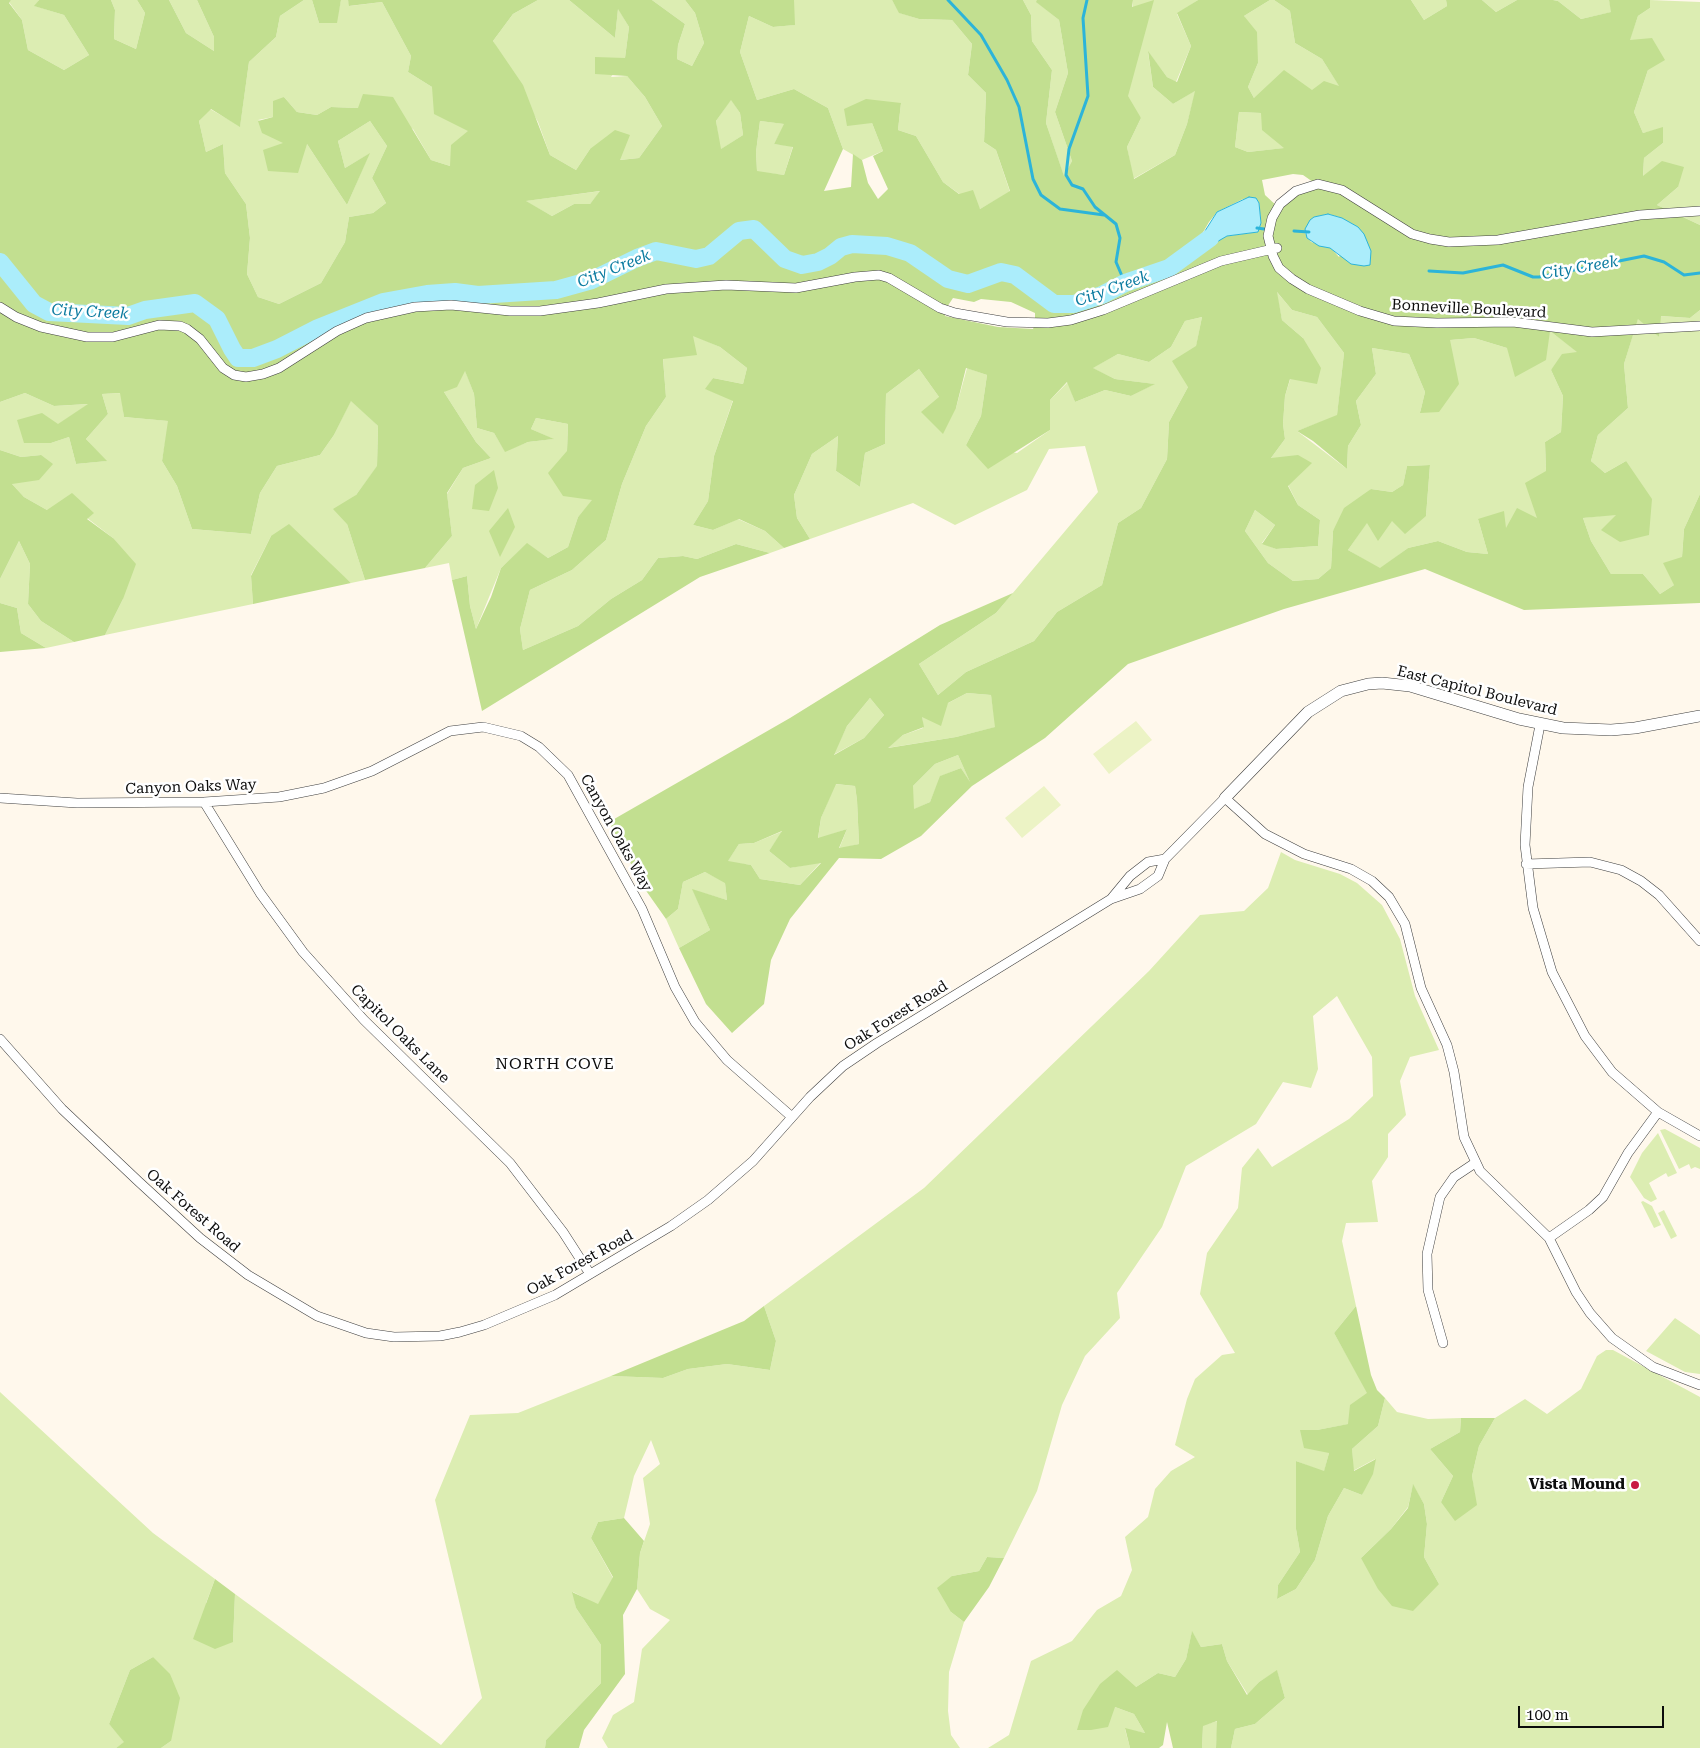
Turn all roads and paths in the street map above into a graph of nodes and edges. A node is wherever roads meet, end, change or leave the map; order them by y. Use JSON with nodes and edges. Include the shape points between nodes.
{"nodes":[{"id":1,"x":1700,"y":211,"type":"edge"},
{"id":2,"x":1273,"y":249,"type":"junction"},
{"id":3,"x":0,"y":307,"type":"edge"},
{"id":4,"x":1700,"y":326,"type":"edge"},
{"id":5,"x":1700,"y":716,"type":"edge"},
{"id":6,"x":1540,"y":725,"type":"junction"},
{"id":7,"x":0,"y":798,"type":"edge"},
{"id":8,"x":1225,"y":798,"type":"junction"},
{"id":9,"x":204,"y":802,"type":"junction"},
{"id":10,"x":1165,"y":859,"type":"junction"},
{"id":11,"x":1526,"y":864,"type":"junction"},
{"id":12,"x":1111,"y":899,"type":"junction"},
{"id":13,"x":1700,"y":941,"type":"edge"},
{"id":14,"x":0,"y":1039,"type":"edge"},
{"id":15,"x":1658,"y":1112,"type":"junction"},
{"id":16,"x":792,"y":1117,"type":"junction"},
{"id":17,"x":1700,"y":1136,"type":"edge"},
{"id":18,"x":1475,"y":1162,"type":"junction"},
{"id":19,"x":1549,"y":1238,"type":"junction"},
{"id":20,"x":590,"y":1274,"type":"junction"},
{"id":21,"x":1443,"y":1343,"type":"dead end"},
{"id":22,"x":1700,"y":1385,"type":"edge"}],
"edges":[{"from":1,"to":2,"type":"street","via":[[1640,215],[1498,240],[1449,242],[1412,234],[1350,194],[1318,184],[1296,191],[1276,210],[1270,226]]},
{"from":2,"to":3,"type":"street","via":[[1220,261],[1103,310],[1048,323],[1007,322],[955,313],[879,275],[796,288],[726,285],[666,289],[540,311],[450,305],[414,307],[366,318],[278,368],[246,377],[234,375],[223,368],[200,339],[180,326],[159,325],[112,337],[86,337],[41,327]]},
{"from":2,"to":4,"type":"street","name":"Bonneville Boulevard","via":[[1279,268],[1299,284],[1360,311],[1394,321],[1513,322],[1592,332]]},
{"from":5,"to":6,"type":"street","name":"East Capitol Boulevard","via":[[1656,726],[1611,730]]},
{"from":6,"to":8,"type":"street","name":"East Capitol Boulevard","via":[[1410,686],[1382,683],[1354,687],[1329,697],[1308,712]]},
{"from":6,"to":11,"type":"street","via":[[1526,806]]},
{"from":7,"to":9,"type":"street","name":"Canyon Oaks Way","via":[[77,803]]},
{"from":8,"to":10,"type":"street","name":"East Capitol Boulevard"},
{"from":8,"to":18,"type":"street","via":[[1265,834],[1284,845],[1362,874],[1381,888],[1395,906],[1409,934],[1421,988],[1447,1045],[1464,1137]]},
{"from":9,"to":16,"type":"street","name":"Canyon Oaks Way","via":[[279,797],[324,788],[372,771],[450,731],[483,727],[521,736],[568,775],[645,914],[675,987],[695,1022],[727,1060]]},
{"from":9,"to":20,"type":"street","name":"Capitol Oaks Lane","via":[[260,893],[303,952],[364,1020],[510,1163],[564,1232]]},
{"from":10,"to":12,"type":"street","name":"Oak Forest Road","via":[[1148,862],[1130,876]]},
{"from":10,"to":12,"type":"street","name":"Oak Forest Road","via":[[1158,876],[1140,889]]},
{"from":11,"to":13,"type":"street","via":[[1590,862],[1626,873],[1659,895]]},
{"from":11,"to":15,"type":"street","via":[[1544,950],[1573,1016],[1612,1072]]},
{"from":12,"to":16,"type":"street","name":"Oak Forest Road","via":[[860,1054],[824,1083]]},
{"from":14,"to":20,"type":"street","name":"Oak Forest Road","via":[[62,1110],[200,1238],[248,1275],[317,1316],[366,1333],[394,1337],[440,1336],[484,1325],[530,1307]]},
{"from":15,"to":17,"type":"street"},
{"from":15,"to":19,"type":"street","via":[[1628,1153],[1603,1197]]},
{"from":16,"to":20,"type":"street","name":"Oak Forest Road","via":[[753,1161],[708,1200]]},
{"from":18,"to":19,"type":"street","via":[[1486,1178]]},
{"from":18,"to":21,"type":"street","via":[[1454,1178],[1440,1197],[1428,1246],[1428,1290]]},
{"from":19,"to":22,"type":"street","via":[[1576,1292],[1612,1338],[1653,1367]]}]}
